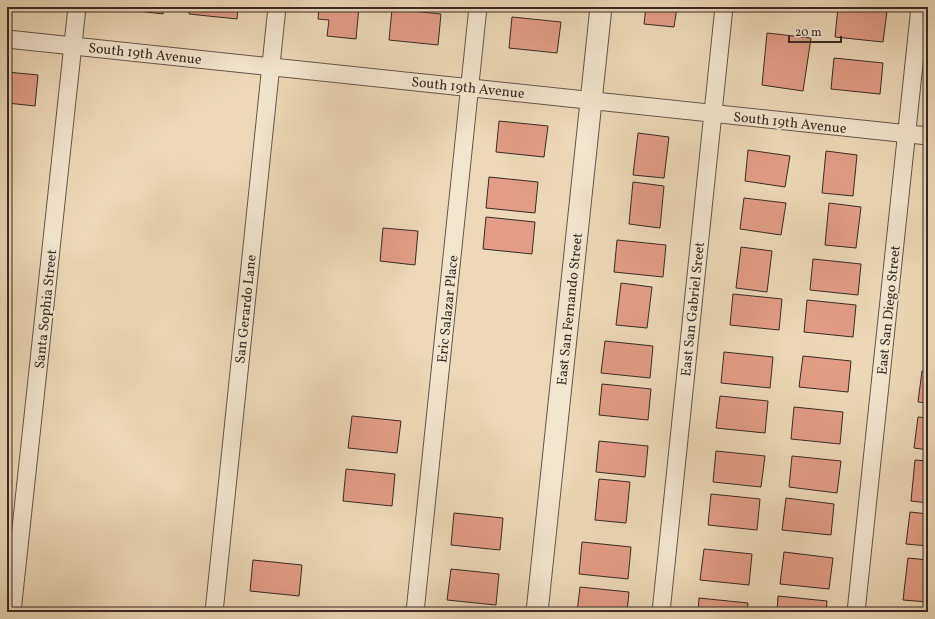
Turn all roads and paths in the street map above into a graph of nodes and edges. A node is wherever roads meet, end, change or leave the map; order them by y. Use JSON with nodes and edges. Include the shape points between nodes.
{"nodes":[{"id":1,"x":77,"y":7,"type":"edge"},
{"id":2,"x":277,"y":7,"type":"edge"},
{"id":3,"x":478,"y":7,"type":"edge"},
{"id":4,"x":601,"y":7,"type":"edge"},
{"id":5,"x":724,"y":7,"type":"edge"},
{"id":6,"x":920,"y":7,"type":"edge"},
{"id":7,"x":7,"y":38,"type":"edge"},
{"id":8,"x":73,"y":46,"type":"junction"},
{"id":9,"x":270,"y":66,"type":"junction"},
{"id":10,"x":470,"y":88,"type":"junction"},
{"id":11,"x":591,"y":100,"type":"junction"},
{"id":12,"x":712,"y":113,"type":"junction"},
{"id":13,"x":906,"y":134,"type":"junction"},
{"id":14,"x":928,"y":136,"type":"edge"},
{"id":15,"x":12,"y":612,"type":"edge"},
{"id":16,"x":214,"y":612,"type":"edge"},
{"id":17,"x":415,"y":612,"type":"edge"},
{"id":18,"x":537,"y":612,"type":"edge"},
{"id":19,"x":660,"y":612,"type":"edge"},
{"id":20,"x":856,"y":612,"type":"edge"}],
"edges":[{"from":1,"to":8,"type":"street","name":"Santa Sophia Street"},
{"from":2,"to":9,"type":"street","name":"San Gerardo Lane"},
{"from":3,"to":10,"type":"street","name":"Eric Salazar Place"},
{"from":4,"to":11,"type":"street","name":"East San Fernando Street"},
{"from":5,"to":12,"type":"street","name":"East San Gabriel Sreet"},
{"from":6,"to":13,"type":"street","name":"East San Diego Street"},
{"from":7,"to":8,"type":"street","name":"South 19th Avenue"},
{"from":8,"to":9,"type":"street","name":"South 19th Avenue"},
{"from":8,"to":15,"type":"street","name":"Santa Sophia Street"},
{"from":9,"to":10,"type":"street","name":"South 19th Avenue"},
{"from":9,"to":16,"type":"street","name":"San Gerardo Lane"},
{"from":10,"to":11,"type":"street","name":"South 19th Avenue"},
{"from":10,"to":17,"type":"street","name":"Eric Salazar Place"},
{"from":11,"to":12,"type":"street","name":"South 19th Avenue"},
{"from":11,"to":18,"type":"street","name":"East San Fernando Street"},
{"from":12,"to":13,"type":"street","name":"South 19th Avenue"},
{"from":12,"to":19,"type":"street","name":"East San Gabriel Sreet"},
{"from":13,"to":14,"type":"street","name":"South 19th Avenue"},
{"from":13,"to":20,"type":"street","name":"East San Diego Street"}]}
